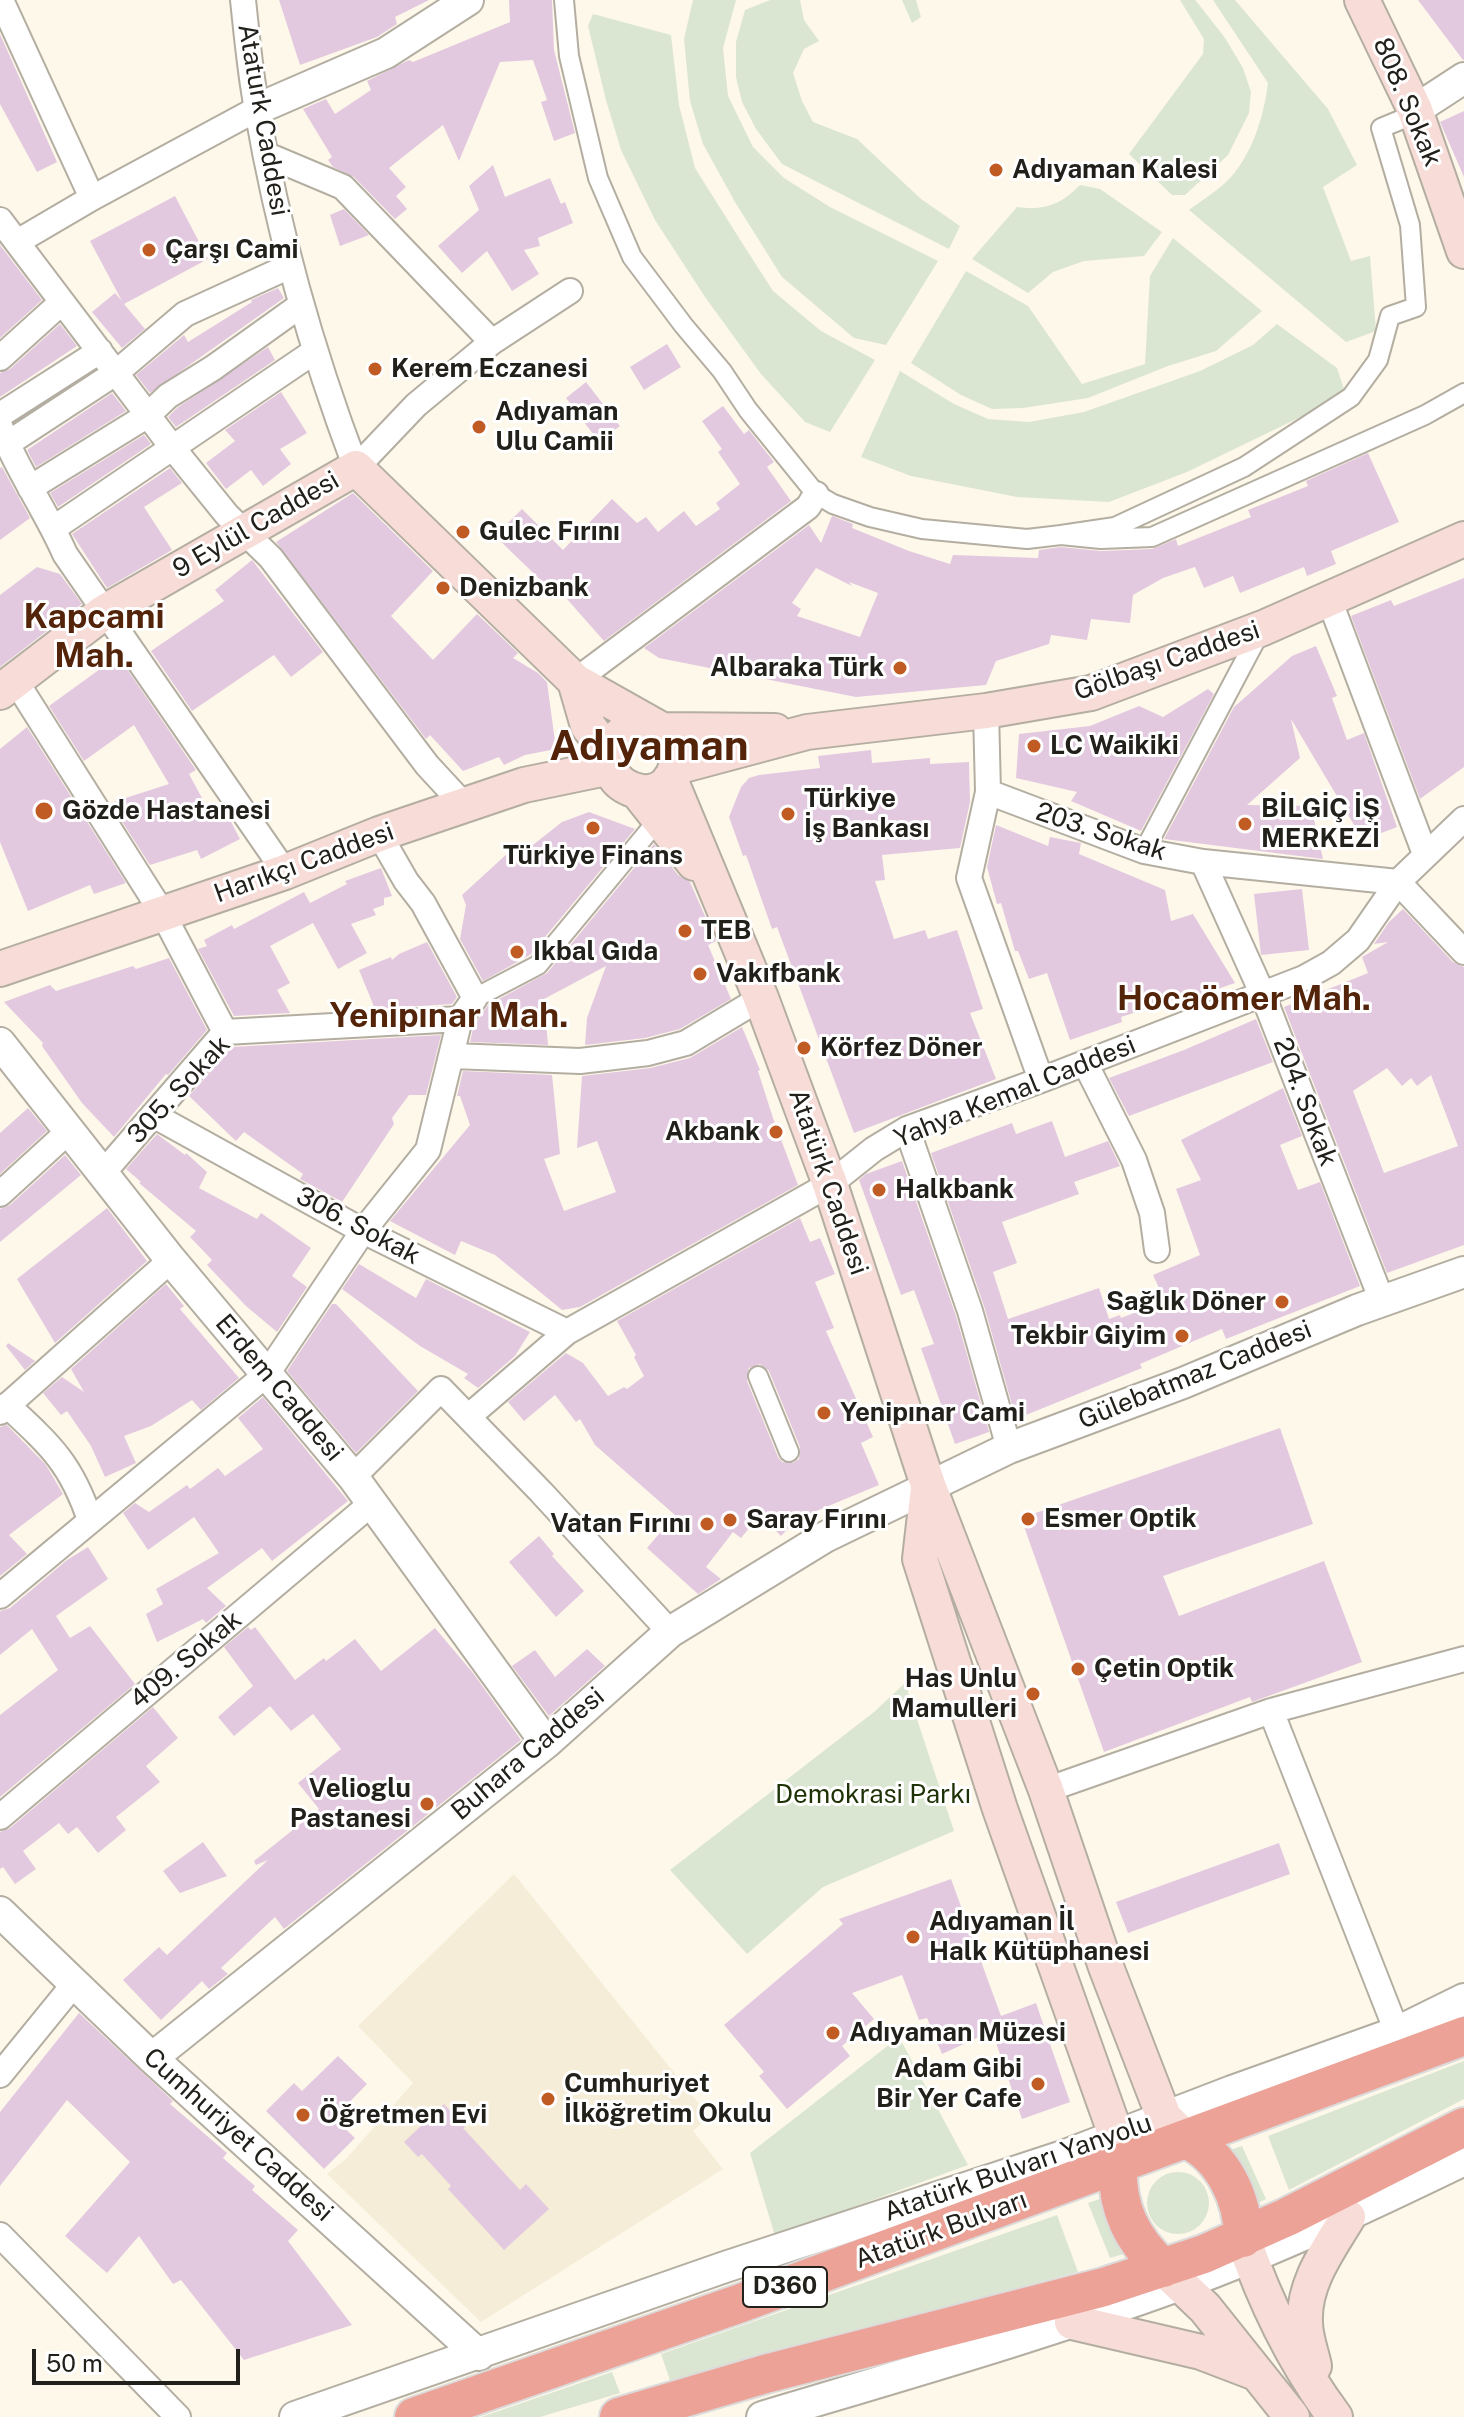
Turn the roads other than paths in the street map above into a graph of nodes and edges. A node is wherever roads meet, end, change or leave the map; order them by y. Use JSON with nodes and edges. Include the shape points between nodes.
{"nodes":[{"id":1,"x":243,"y":0,"type":"edge"},
{"id":2,"x":468,"y":0,"type":"edge"},
{"id":3,"x":564,"y":0,"type":"edge"},
{"id":4,"x":1362,"y":0,"type":"edge"},
{"id":5,"x":4,"y":16,"type":"edge"},
{"id":6,"x":1464,"y":78,"type":"edge"},
{"id":7,"x":257,"y":109,"type":"junction"},
{"id":8,"x":1415,"y":110,"type":"junction"},
{"id":9,"x":267,"y":155,"type":"junction"},
{"id":10,"x":92,"y":198,"type":"junction"},
{"id":11,"x":0,"y":220,"type":"edge"},
{"id":12,"x":17,"y":242,"type":"junction"},
{"id":13,"x":1464,"y":251,"type":"edge"},
{"id":14,"x":290,"y":266,"type":"junction"},
{"id":15,"x":1464,"y":270,"type":"edge"},
{"id":16,"x":570,"y":291,"type":"dead end"},
{"id":17,"x":62,"y":302,"type":"junction"},
{"id":18,"x":301,"y":305,"type":"junction"},
{"id":19,"x":492,"y":342,"type":"junction"},
{"id":20,"x":100,"y":351,"type":"junction"},
{"id":21,"x":315,"y":351,"type":"junction"},
{"id":22,"x":0,"y":358,"type":"edge"},
{"id":23,"x":117,"y":372,"type":"junction"},
{"id":24,"x":1464,"y":393,"type":"edge"},
{"id":25,"x":0,"y":415,"type":"edge"},
{"id":26,"x":148,"y":415,"type":"junction"},
{"id":27,"x":3,"y":435,"type":"edge"},
{"id":28,"x":172,"y":447,"type":"junction"},
{"id":29,"x":356,"y":468,"type":"junction"},
{"id":30,"x":30,"y":488,"type":"junction"},
{"id":31,"x":816,"y":494,"type":"junction"},
{"id":32,"x":54,"y":528,"type":"junction"},
{"id":33,"x":244,"y":532,"type":"junction"},
{"id":34,"x":1061,"y":535,"type":"junction"},
{"id":35,"x":1464,"y":539,"type":"edge"},
{"id":36,"x":1329,"y":599,"type":"junction"},
{"id":37,"x":103,"y":613,"type":"junction"},
{"id":38,"x":1263,"y":628,"type":"junction"},
{"id":39,"x":575,"y":681,"type":"junction"},
{"id":40,"x":5,"y":686,"type":"edge"},
{"id":41,"x":986,"y":711,"type":"junction"},
{"id":42,"x":656,"y":728,"type":"junction"},
{"id":43,"x":807,"y":732,"type":"junction"},
{"id":44,"x":611,"y":761,"type":"junction"},
{"id":45,"x":673,"y":773,"type":"junction"},
{"id":46,"x":637,"y":791,"type":"junction"},
{"id":47,"x":988,"y":792,"type":"junction"},
{"id":48,"x":464,"y":805,"type":"junction"},
{"id":49,"x":1464,"y":819,"type":"edge"},
{"id":50,"x":658,"y":820,"type":"junction"},
{"id":51,"x":379,"y":834,"type":"junction"},
{"id":52,"x":1144,"y":851,"type":"junction"},
{"id":53,"x":1425,"y":854,"type":"junction"},
{"id":54,"x":1203,"y":862,"type":"junction"},
{"id":55,"x":285,"y":872,"type":"junction"},
{"id":56,"x":1398,"y":882,"type":"junction"},
{"id":57,"x":713,"y":885,"type":"junction"},
{"id":58,"x":163,"y":914,"type":"junction"},
{"id":59,"x":1464,"y":952,"type":"edge"},
{"id":60,"x":0,"y":969,"type":"edge"},
{"id":61,"x":1263,"y":995,"type":"junction"},
{"id":62,"x":475,"y":998,"type":"junction"},
{"id":63,"x":761,"y":998,"type":"junction"},
{"id":64,"x":460,"y":1019,"type":"junction"},
{"id":65,"x":225,"y":1032,"type":"junction"},
{"id":66,"x":0,"y":1043,"type":"edge"},
{"id":67,"x":453,"y":1056,"type":"junction"},
{"id":68,"x":1085,"y":1063,"type":"junction"},
{"id":69,"x":1041,"y":1080,"type":"junction"},
{"id":70,"x":153,"y":1115,"type":"junction"},
{"id":71,"x":907,"y":1129,"type":"junction"},
{"id":72,"x":70,"y":1130,"type":"junction"},
{"id":73,"x":103,"y":1173,"type":"junction"},
{"id":74,"x":830,"y":1184,"type":"junction"},
{"id":75,"x":0,"y":1194,"type":"edge"},
{"id":76,"x":363,"y":1231,"type":"junction"},
{"id":77,"x":1157,"y":1250,"type":"dead end"},
{"id":78,"x":171,"y":1260,"type":"junction"},
{"id":79,"x":1464,"y":1272,"type":"edge"},
{"id":80,"x":1382,"y":1301,"type":"junction"},
{"id":81,"x":567,"y":1332,"type":"junction"},
{"id":82,"x":267,"y":1374,"type":"junction"},
{"id":83,"x":758,"y":1376,"type":"dead end"},
{"id":84,"x":4,"y":1408,"type":"edge"},
{"id":85,"x":469,"y":1416,"type":"junction"},
{"id":86,"x":1009,"y":1448,"type":"junction"},
{"id":87,"x":789,"y":1452,"type":"dead end"},
{"id":88,"x":353,"y":1477,"type":"junction"},
{"id":89,"x":928,"y":1485,"type":"junction"},
{"id":90,"x":372,"y":1503,"type":"junction"},
{"id":91,"x":90,"y":1520,"type":"junction"},
{"id":92,"x":0,"y":1596,"type":"edge"},
{"id":93,"x":670,"y":1632,"type":"junction"},
{"id":94,"x":1464,"y":1659,"type":"edge"},
{"id":95,"x":1271,"y":1711,"type":"junction"},
{"id":96,"x":546,"y":1743,"type":"junction"},
{"id":97,"x":1046,"y":1790,"type":"junction"},
{"id":98,"x":0,"y":1817,"type":"edge"},
{"id":99,"x":0,"y":1912,"type":"edge"},
{"id":100,"x":74,"y":1984,"type":"junction"},
{"id":101,"x":1464,"y":1999,"type":"edge"},
{"id":102,"x":1397,"y":2032,"type":"junction"},
{"id":103,"x":1464,"y":2036,"type":"edge"},
{"id":104,"x":152,"y":2058,"type":"junction"},
{"id":105,"x":0,"y":2075,"type":"edge"},
{"id":106,"x":1464,"y":2127,"type":"edge"},
{"id":107,"x":1175,"y":2128,"type":"junction"},
{"id":108,"x":1117,"y":2150,"type":"junction"},
{"id":109,"x":1464,"y":2160,"type":"edge"},
{"id":110,"x":1348,"y":2217,"type":"junction"},
{"id":111,"x":0,"y":2235,"type":"edge"},
{"id":112,"x":1246,"y":2248,"type":"junction"},
{"id":113,"x":1172,"y":2276,"type":"junction"},
{"id":114,"x":1072,"y":2322,"type":"junction"},
{"id":115,"x":479,"y":2355,"type":"junction"},
{"id":116,"x":1259,"y":2374,"type":"junction"},
{"id":117,"x":1328,"y":2408,"type":"edge"},
{"id":118,"x":178,"y":2417,"type":"edge"},
{"id":119,"x":295,"y":2417,"type":"edge"},
{"id":120,"x":414,"y":2417,"type":"edge"},
{"id":121,"x":619,"y":2417,"type":"edge"},
{"id":122,"x":762,"y":2417,"type":"edge"},
{"id":123,"x":1292,"y":2417,"type":"edge"}],
"edges":[{"from":1,"to":7,"type":"street","name":"Ataturk Caddesi"},
{"from":2,"to":7,"type":"street","via":[[386,53]]},
{"from":3,"to":31,"type":"street","via":[[569,56],[598,178],[632,257]]},
{"from":4,"to":8,"type":"main road","name":"808. Sokak"},
{"from":5,"to":10,"type":"street"},
{"from":6,"to":8,"type":"street"},
{"from":7,"to":9,"type":"street","name":"Ataturk Caddesi"},
{"from":7,"to":10,"type":"street"},
{"from":8,"to":13,"type":"main road","name":"808. Sokak"},
{"from":9,"to":14,"type":"street","name":"Ataturk Caddesi"},
{"from":9,"to":19,"type":"street","via":[[343,187]]},
{"from":10,"to":12,"type":"street"},
{"from":11,"to":12,"type":"street"},
{"from":12,"to":17,"type":"street"},
{"from":14,"to":18,"type":"street","name":"Ataturk Caddesi"},
{"from":14,"to":23,"type":"street","via":[[185,314]]},
{"from":15,"to":34,"type":"street","via":[[1410,116],[1381,128],[1410,225],[1416,307],[1390,316],[1378,360],[1351,397],[1244,467],[1115,527]]},
{"from":16,"to":19,"type":"street"},
{"from":17,"to":20,"type":"street"},
{"from":17,"to":22,"type":"street"},
{"from":18,"to":21,"type":"street","name":"Ataturk Caddesi"},
{"from":18,"to":26,"type":"street"},
{"from":19,"to":29,"type":"street","via":[[416,405]]},
{"from":20,"to":23,"type":"street"},
{"from":20,"to":25,"type":"street"},
{"from":21,"to":28,"type":"street"},
{"from":21,"to":29,"type":"street","name":"Ataturk Caddesi"},
{"from":23,"to":26,"type":"street"},
{"from":23,"to":27,"type":"street"},
{"from":24,"to":34,"type":"street","via":[[1152,537]]},
{"from":26,"to":28,"type":"street"},
{"from":26,"to":30,"type":"street"},
{"from":27,"to":30,"type":"street"},
{"from":28,"to":32,"type":"street"},
{"from":28,"to":33,"type":"street"},
{"from":29,"to":33,"type":"main road","name":"9 Eylül Caddesi"},
{"from":29,"to":39,"type":"main road"},
{"from":30,"to":32,"type":"street"},
{"from":31,"to":34,"type":"street","via":[[870,517],[922,529],[1027,539]]},
{"from":31,"to":39,"type":"street","via":[[808,507]]},
{"from":32,"to":37,"type":"street"},
{"from":33,"to":37,"type":"main road","name":"9 Eylül Caddesi"},
{"from":33,"to":48,"type":"street","via":[[271,558],[427,765]]},
{"from":35,"to":36,"type":"main road","name":"Gölbaşı Caddesi"},
{"from":36,"to":38,"type":"main road","name":"Gölbaşı Caddesi"},
{"from":36,"to":53,"type":"street"},
{"from":37,"to":40,"type":"main road","name":"9 Eylül Caddesi"},
{"from":37,"to":55,"type":"street"},
{"from":38,"to":41,"type":"main road","name":"Gölbaşı Caddesi","via":[[1091,693]]},
{"from":38,"to":52,"type":"street"},
{"from":39,"to":42,"type":"main road"},
{"from":39,"to":44,"type":"main road","via":[[588,726]]},
{"from":40,"to":58,"type":"street"},
{"from":41,"to":43,"type":"main road","name":"Gölbaşı Caddesi"},
{"from":41,"to":47,"type":"street"},
{"from":42,"to":43,"type":"main road","name":"Gölbaşı Caddesi"},
{"from":42,"to":44,"type":"main road","via":[[627,729],[617,738]]},
{"from":42,"to":45,"type":"main road","via":[[674,744]]},
{"from":43,"to":45,"type":"main road","name":"Gölbaşı Caddesi"},
{"from":44,"to":46,"type":"main road","via":[[621,783]]},
{"from":44,"to":48,"type":"main road","name":"Harıkçı Caddesi"},
{"from":45,"to":46,"type":"main road","via":[[655,790]]},
{"from":45,"to":57,"type":"main road","name":"Atatürk Caddesi"},
{"from":46,"to":50,"type":"main road","name":"Atatürk Caddesi"},
{"from":47,"to":52,"type":"street","name":"203. Sokak"},
{"from":47,"to":69,"type":"street","via":[[969,878]]},
{"from":48,"to":51,"type":"main road","name":"Harıkçı Caddesi"},
{"from":49,"to":53,"type":"street"},
{"from":50,"to":57,"type":"main road","name":"Atatürk Caddesi"},
{"from":50,"to":62,"type":"street","via":[[538,965]]},
{"from":51,"to":55,"type":"main road","name":"Harıkçı Caddesi"},
{"from":51,"to":62,"type":"street"},
{"from":52,"to":54,"type":"street","name":"203. Sokak"},
{"from":53,"to":56,"type":"street"},
{"from":54,"to":56,"type":"street","name":"203. Sokak"},
{"from":54,"to":61,"type":"street","name":"204. Sokak"},
{"from":55,"to":58,"type":"main road","name":"Harıkçı Caddesi"},
{"from":56,"to":59,"type":"street"},
{"from":56,"to":61,"type":"street","name":"Yahya Kemal Caddesi","via":[[1358,940],[1331,963]]},
{"from":57,"to":63,"type":"main road","name":"Atatürk Caddesi"},
{"from":58,"to":60,"type":"main road","name":"Harıkçı Caddesi"},
{"from":58,"to":65,"type":"street"},
{"from":61,"to":68,"type":"street","name":"Yahya Kemal Caddesi"},
{"from":61,"to":80,"type":"street","name":"204. Sokak"},
{"from":62,"to":64,"type":"street"},
{"from":63,"to":67,"type":"street","via":[[686,1043],[648,1053],[580,1061]]},
{"from":63,"to":74,"type":"main road","name":"Atatürk Caddesi"},
{"from":64,"to":65,"type":"street","name":"305. Sokak"},
{"from":64,"to":67,"type":"street"},
{"from":65,"to":70,"type":"street","name":"305. Sokak"},
{"from":66,"to":72,"type":"street","name":"Erdem Caddesi"},
{"from":67,"to":76,"type":"street","via":[[428,1150]]},
{"from":68,"to":69,"type":"street","name":"Yahya Kemal Caddesi"},
{"from":68,"to":77,"type":"street","via":[[1134,1160],[1152,1213]]},
{"from":69,"to":71,"type":"street","name":"Yahya Kemal Caddesi"},
{"from":70,"to":73,"type":"street","name":"305. Sokak"},
{"from":70,"to":76,"type":"street","name":"306. Sokak"},
{"from":71,"to":74,"type":"street","name":"Yahya Kemal Caddesi"},
{"from":71,"to":86,"type":"street","via":[[970,1311]]},
{"from":72,"to":73,"type":"street","name":"Erdem Caddesi"},
{"from":72,"to":75,"type":"street"},
{"from":73,"to":78,"type":"street","name":"Erdem Caddesi"},
{"from":74,"to":81,"type":"street","name":"Yahya Kemal Caddesi"},
{"from":74,"to":89,"type":"main road","name":"Atatürk Caddesi"},
{"from":76,"to":81,"type":"street","name":"306. Sokak"},
{"from":76,"to":82,"type":"street"},
{"from":78,"to":82,"type":"street","name":"Erdem Caddesi"},
{"from":78,"to":84,"type":"street"},
{"from":79,"to":80,"type":"street","name":"Gülebatmaz Caddesi"},
{"from":80,"to":86,"type":"street","name":"Gülebatmaz Caddesi"},
{"from":81,"to":85,"type":"street","name":"Yahya Kemal Caddesi"},
{"from":82,"to":88,"type":"street","name":"Erdem Caddesi"},
{"from":82,"to":91,"type":"street"},
{"from":83,"to":87,"type":"street"},
{"from":84,"to":91,"type":"street","via":[[59,1455]]},
{"from":85,"to":88,"type":"street","via":[[441,1389]]},
{"from":85,"to":93,"type":"street"},
{"from":86,"to":89,"type":"street","name":"Gülebatmaz Caddesi"},
{"from":88,"to":90,"type":"street","name":"Erdem Caddesi"},
{"from":89,"to":93,"type":"street","name":"Buhara Caddesi","via":[[825,1537]]},
{"from":89,"to":97,"type":"main road","name":"Atatürk Caddesi"},
{"from":89,"to":108,"type":"main road","via":[[920,1559]]},
{"from":90,"to":96,"type":"street","name":"Erdem Caddesi"},
{"from":90,"to":98,"type":"street","name":"409. Sokak"},
{"from":91,"to":92,"type":"street"},
{"from":93,"to":96,"type":"street","name":"Buhara Caddesi"},
{"from":94,"to":95,"type":"street"},
{"from":95,"to":97,"type":"street"},
{"from":95,"to":102,"type":"street"},
{"from":96,"to":104,"type":"street","name":"Buhara Caddesi"},
{"from":97,"to":107,"type":"main road","name":"Atatürk Caddesi","via":[[1106,1967]]},
{"from":99,"to":100,"type":"street","name":"Cumhuriyet Caddesi"},
{"from":100,"to":104,"type":"street","name":"Cumhuriyet Caddesi"},
{"from":100,"to":105,"type":"street"},
{"from":101,"to":102,"type":"street","name":"Atatürk Bulvarı Yanyolu"},
{"from":102,"to":107,"type":"street","name":"Atatürk Bulvarı Yanyolu"},
{"from":103,"to":107,"type":"highway","name":"Atatürk Bulvarı","number":"D360"},
{"from":104,"to":115,"type":"street","name":"Cumhuriyet Caddesi"},
{"from":106,"to":112,"type":"highway"},
{"from":107,"to":108,"type":"highway","name":"Atatürk Bulvarı","number":"D360"},
{"from":107,"to":112,"type":"highway","via":[[1213,2158],[1225,2176],[1239,2206]]},
{"from":108,"to":113,"type":"highway","via":[[1124,2215],[1134,2237]]},
{"from":108,"to":115,"type":"street","name":"Atatürk Bulvarı Yanyolu","via":[[1060,2157]]},
{"from":108,"to":120,"type":"highway","name":"Atatürk Bulvarı","number":"D360","via":[[741,2303]]},
{"from":109,"to":110,"type":"street"},
{"from":110,"to":112,"type":"street"},
{"from":110,"to":117,"type":"main road","via":[[1320,2264],[1304,2324]]},
{"from":111,"to":118,"type":"street"},
{"from":112,"to":113,"type":"highway"},
{"from":112,"to":117,"type":"main road","via":[[1273,2316]]},
{"from":113,"to":114,"type":"street"},
{"from":113,"to":116,"type":"main road"},
{"from":113,"to":121,"type":"highway","via":[[1104,2287]]},
{"from":114,"to":116,"type":"main road","via":[[1201,2352]]},
{"from":114,"to":122,"type":"street"},
{"from":115,"to":119,"type":"street","name":"Atatürk Bulvarı Yanyolu"},
{"from":116,"to":123,"type":"main road"}]}
